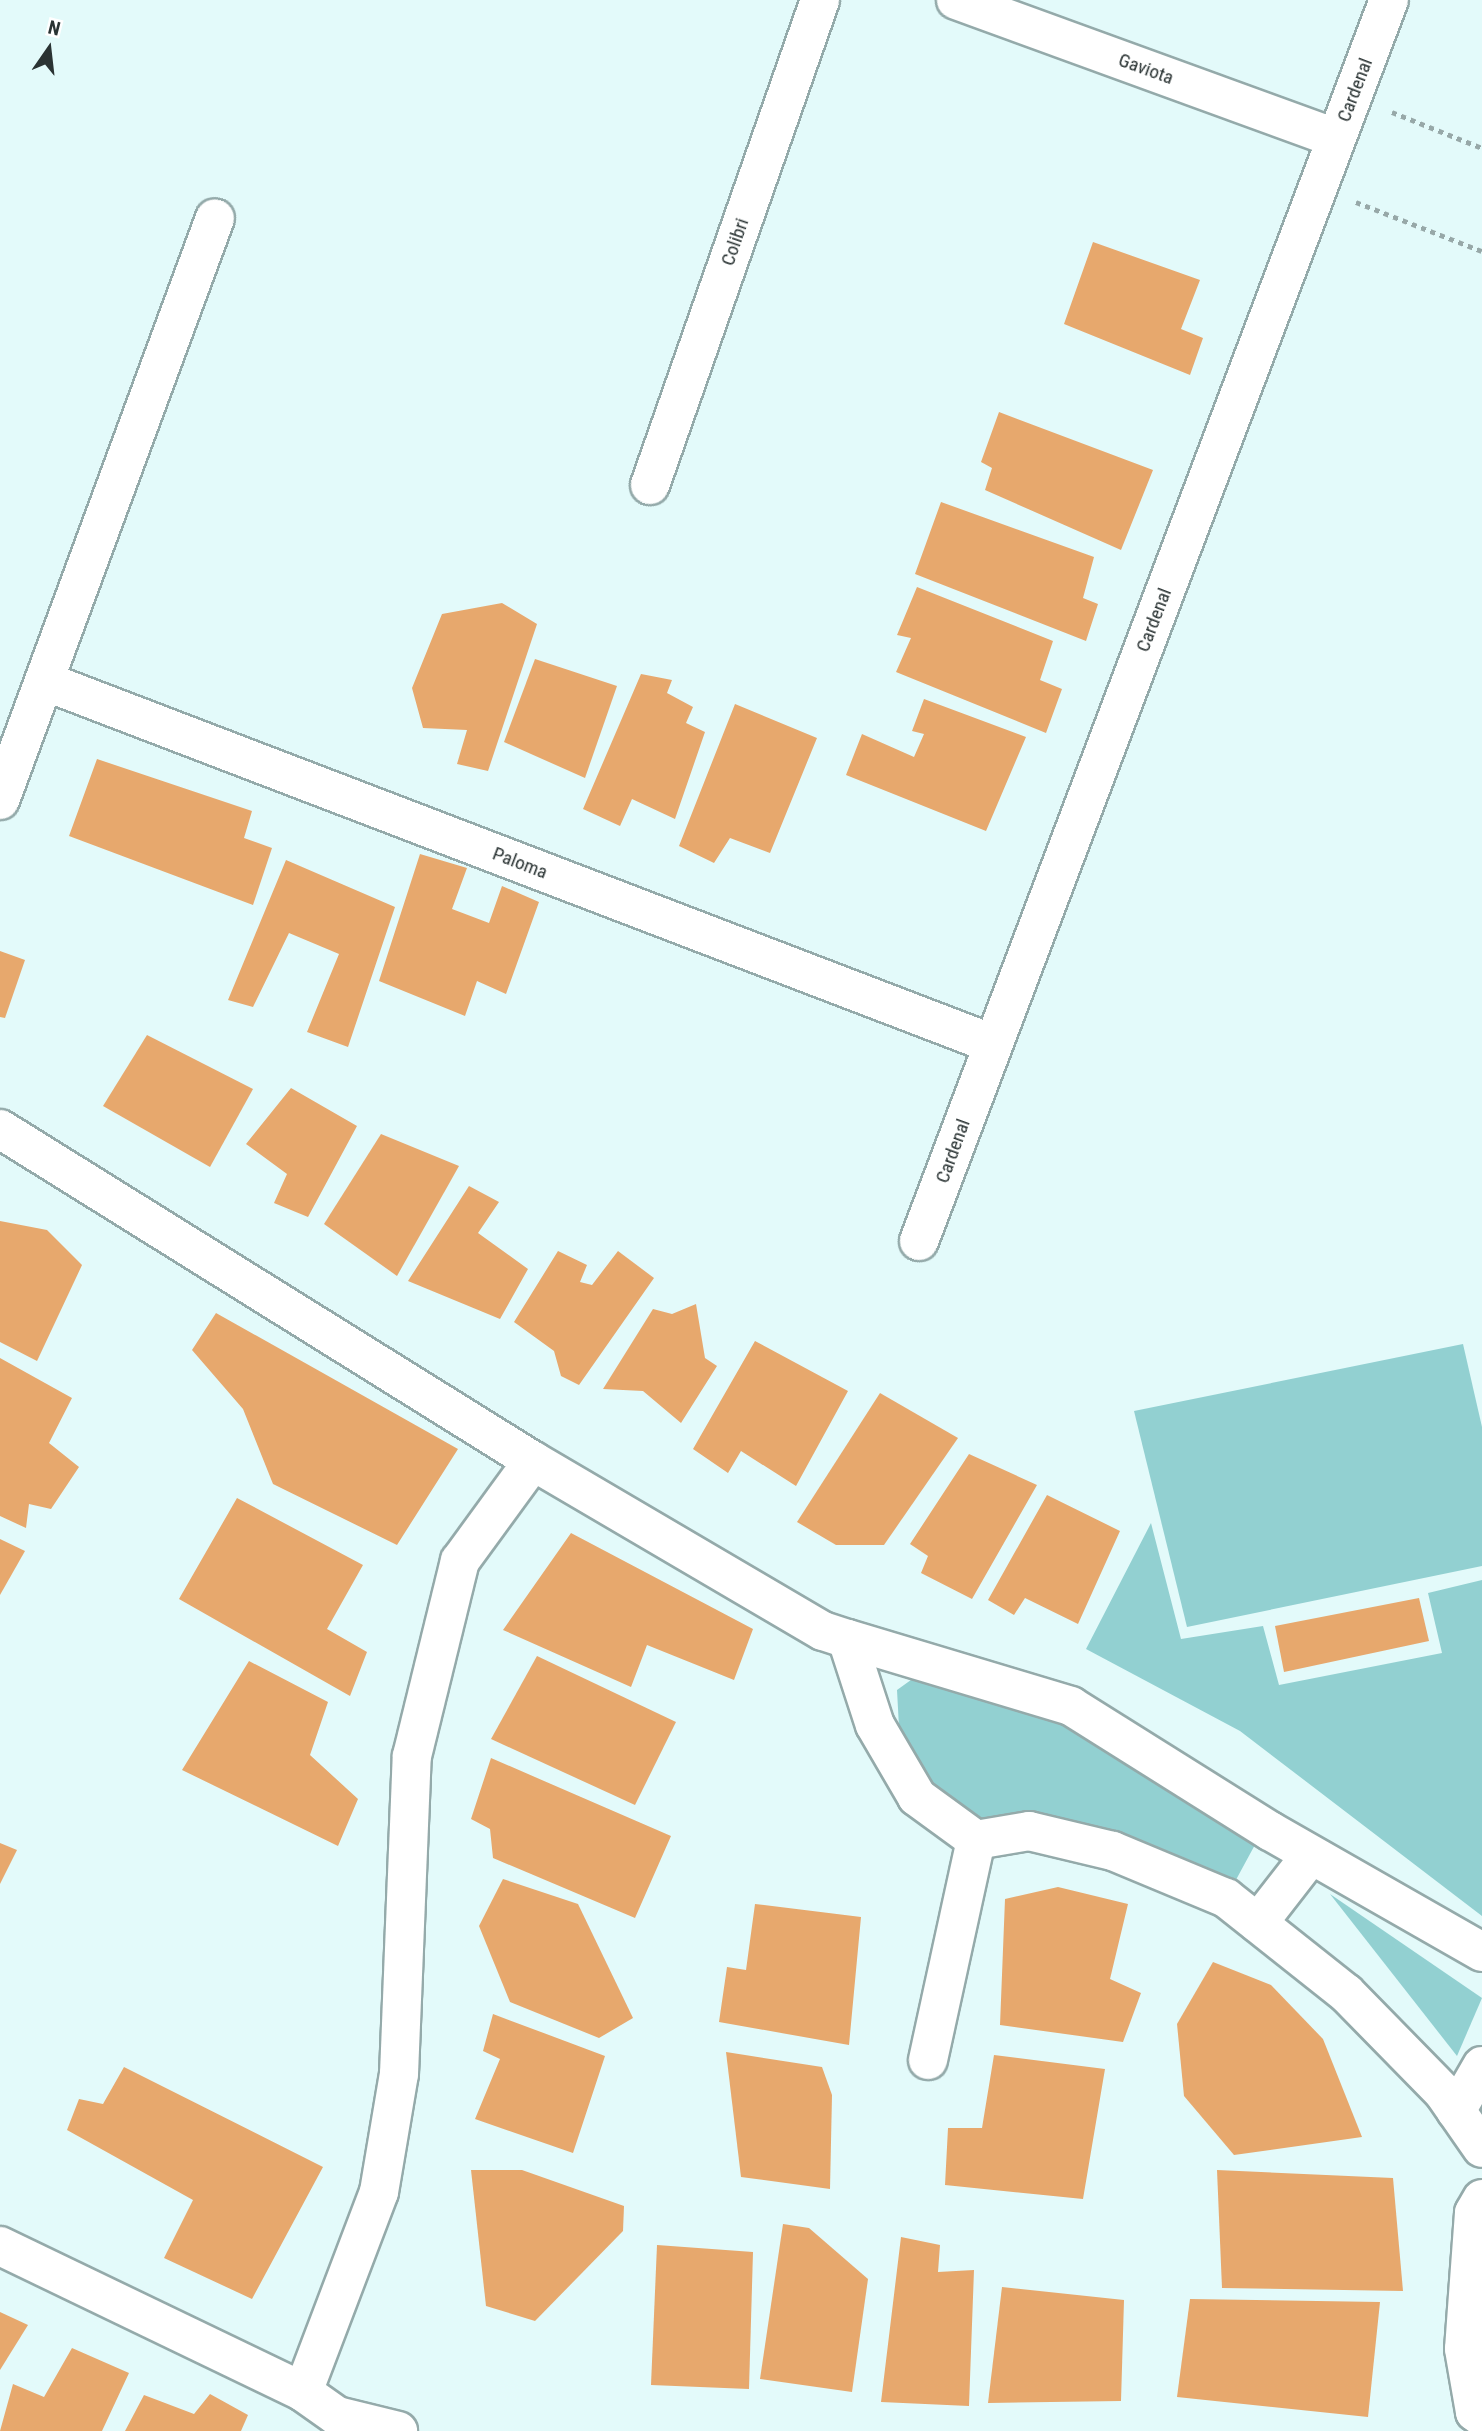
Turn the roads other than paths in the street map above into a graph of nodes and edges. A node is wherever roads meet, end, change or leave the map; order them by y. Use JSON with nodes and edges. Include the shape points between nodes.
{"nodes":[{"id":1,"x":820,"y":0,"type":"edge"},
{"id":2,"x":956,"y":0,"type":"edge"},
{"id":3,"x":1389,"y":0,"type":"edge"},
{"id":4,"x":1336,"y":138,"type":"junction"},
{"id":5,"x":215,"y":218,"type":"dead end"},
{"id":6,"x":650,"y":485,"type":"dead end"},
{"id":7,"x":47,"y":682,"type":"junction"},
{"id":8,"x":0,"y":800,"type":"edge"},
{"id":9,"x":992,"y":1044,"type":"junction"},
{"id":10,"x":0,"y":1129,"type":"edge"},
{"id":11,"x":919,"y":1241,"type":"dead end"},
{"id":12,"x":533,"y":1461,"type":"junction"},
{"id":13,"x":847,"y":1639,"type":"junction"},
{"id":14,"x":976,"y":1840,"type":"junction"},
{"id":15,"x":1311,"y":1855,"type":"junction"},
{"id":16,"x":1258,"y":1923,"type":"junction"},
{"id":17,"x":1482,"y":1952,"type":"edge"},
{"id":18,"x":928,"y":2060,"type":"dead end"},
{"id":19,"x":1482,"y":2066,"type":"edge"},
{"id":20,"x":1456,"y":2111,"type":"junction"},
{"id":21,"x":1482,"y":2148,"type":"edge"},
{"id":22,"x":1482,"y":2199,"type":"edge"},
{"id":23,"x":0,"y":2246,"type":"edge"},
{"id":24,"x":303,"y":2392,"type":"junction"},
{"id":25,"x":1482,"y":2417,"type":"edge"},
{"id":26,"x":398,"y":2431,"type":"edge"}],
"edges":[{"from":1,"to":6,"type":"street","name":"Colibri"},
{"from":2,"to":4,"type":"street","name":"Gaviota"},
{"from":3,"to":4,"type":"street","name":"Cardenal"},
{"from":4,"to":9,"type":"street","name":"Cardenal"},
{"from":5,"to":7,"type":"street"},
{"from":7,"to":8,"type":"street"},
{"from":7,"to":9,"type":"street","name":"Paloma"},
{"from":9,"to":11,"type":"street","name":"Cardenal"},
{"from":10,"to":12,"type":"street"},
{"from":12,"to":13,"type":"street","via":[[823,1631]]},
{"from":12,"to":24,"type":"street","via":[[460,1561],[412,1756],[399,2074],[382,2179]]},
{"from":13,"to":14,"type":"street","via":[[875,1724],[917,1797]]},
{"from":13,"to":15,"type":"street","via":[[1071,1706]]},
{"from":14,"to":16,"type":"street","via":[[1030,1831],[1113,1851],[1226,1898]]},
{"from":14,"to":18,"type":"street"},
{"from":15,"to":16,"type":"street"},
{"from":15,"to":17,"type":"street"},
{"from":16,"to":20,"type":"street","via":[[1346,1993]]},
{"from":19,"to":20,"type":"street"},
{"from":20,"to":21,"type":"street"},
{"from":22,"to":25,"type":"street","via":[[1474,2213],[1464,2349],[1475,2412]]},
{"from":23,"to":24,"type":"street"},
{"from":24,"to":26,"type":"street","via":[[337,2416]]}]}
